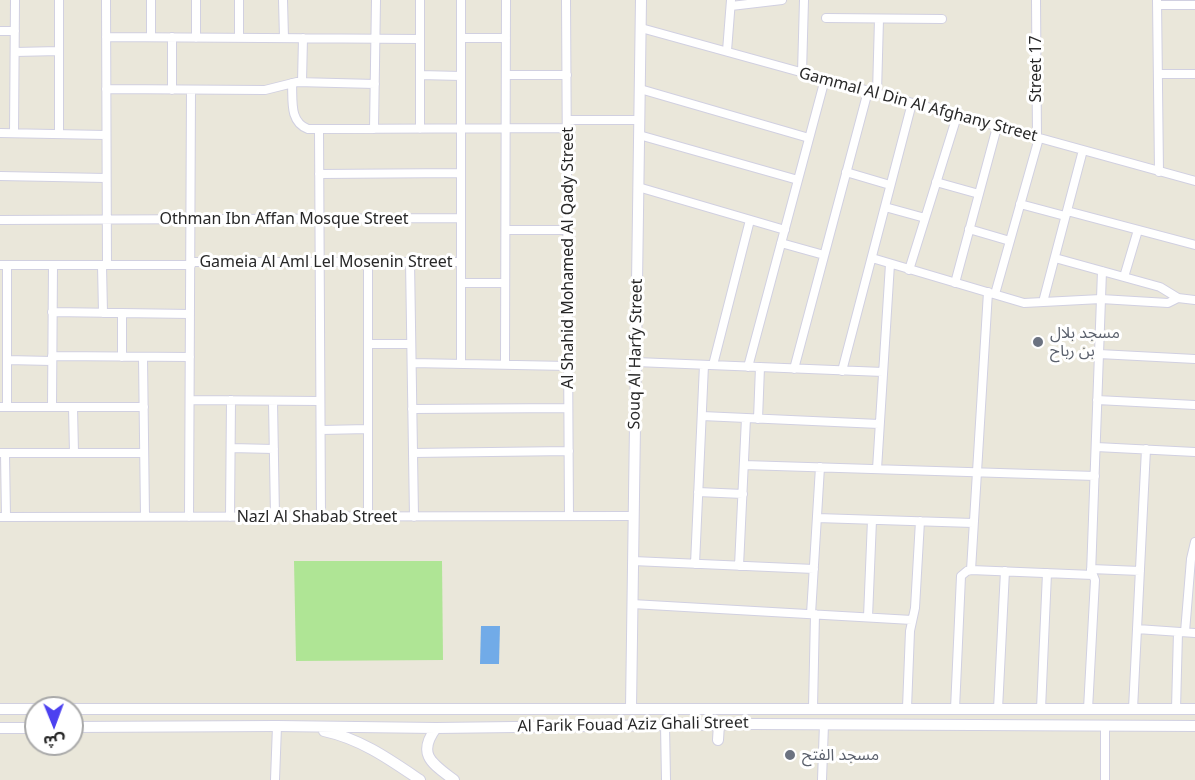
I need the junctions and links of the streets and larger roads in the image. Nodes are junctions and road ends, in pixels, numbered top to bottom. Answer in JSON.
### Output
{"nodes":[{"id":1,"x":15,"y":0,"type":"edge"},
{"id":2,"x":59,"y":0,"type":"edge"},
{"id":3,"x":106,"y":0,"type":"edge"},
{"id":4,"x":152,"y":0,"type":"edge"},
{"id":5,"x":196,"y":0,"type":"edge"},
{"id":6,"x":239,"y":0,"type":"edge"},
{"id":7,"x":284,"y":0,"type":"edge"},
{"id":8,"x":376,"y":0,"type":"edge"},
{"id":9,"x":420,"y":0,"type":"edge"},
{"id":10,"x":461,"y":0,"type":"edge"},
{"id":11,"x":506,"y":0,"type":"edge"},
{"id":12,"x":566,"y":0,"type":"edge"},
{"id":13,"x":641,"y":0,"type":"edge"},
{"id":14,"x":782,"y":0,"type":"edge"},
{"id":15,"x":804,"y":0,"type":"edge"},
{"id":16,"x":1036,"y":0,"type":"edge"},
{"id":17,"x":731,"y":3,"type":"edge"},
{"id":18,"x":1157,"y":3,"type":"edge"},
{"id":19,"x":1195,"y":4,"type":"edge"},
{"id":20,"x":826,"y":18,"type":"dead end"},
{"id":21,"x":879,"y":19,"type":"junction"},
{"id":22,"x":942,"y":19,"type":"dead end"},
{"id":23,"x":641,"y":28,"type":"junction"},
{"id":24,"x":0,"y":31,"type":"edge"},
{"id":25,"x":15,"y":31,"type":"junction"},
{"id":26,"x":106,"y":37,"type":"junction"},
{"id":27,"x":151,"y":37,"type":"junction"},
{"id":28,"x":172,"y":37,"type":"junction"},
{"id":29,"x":196,"y":38,"type":"junction"},
{"id":30,"x":239,"y":38,"type":"junction"},
{"id":31,"x":284,"y":38,"type":"junction"},
{"id":32,"x":303,"y":38,"type":"junction"},
{"id":33,"x":461,"y":38,"type":"junction"},
{"id":34,"x":506,"y":38,"type":"junction"},
{"id":35,"x":375,"y":39,"type":"junction"},
{"id":36,"x":420,"y":39,"type":"junction"},
{"id":37,"x":59,"y":51,"type":"junction"},
{"id":38,"x":727,"y":51,"type":"junction"},
{"id":39,"x":15,"y":52,"type":"junction"},
{"id":40,"x":802,"y":73,"type":"junction"},
{"id":41,"x":1158,"y":74,"type":"junction"},
{"id":42,"x":1195,"y":74,"type":"edge"},
{"id":43,"x":420,"y":75,"type":"junction"},
{"id":44,"x":506,"y":75,"type":"junction"},
{"id":45,"x":567,"y":75,"type":"junction"},
{"id":46,"x":461,"y":76,"type":"junction"},
{"id":47,"x":825,"y":79,"type":"junction"},
{"id":48,"x":302,"y":82,"type":"junction"},
{"id":49,"x":292,"y":83,"type":"junction"},
{"id":50,"x":375,"y":84,"type":"junction"},
{"id":51,"x":106,"y":89,"type":"junction"},
{"id":52,"x":172,"y":90,"type":"junction"},
{"id":53,"x":191,"y":90,"type":"junction"},
{"id":54,"x":640,"y":90,"type":"junction"},
{"id":55,"x":872,"y":92,"type":"junction"},
{"id":56,"x":912,"y":103,"type":"junction"},
{"id":57,"x":957,"y":116,"type":"junction"},
{"id":58,"x":640,"y":120,"type":"junction"},
{"id":59,"x":567,"y":124,"type":"junction"},
{"id":60,"x":997,"y":127,"type":"junction"},
{"id":61,"x":461,"y":128,"type":"junction"},
{"id":62,"x":506,"y":128,"type":"junction"},
{"id":63,"x":319,"y":129,"type":"junction"},
{"id":64,"x":374,"y":129,"type":"junction"},
{"id":65,"x":420,"y":129,"type":"junction"},
{"id":66,"x":0,"y":133,"type":"edge"},
{"id":67,"x":14,"y":133,"type":"junction"},
{"id":68,"x":59,"y":134,"type":"junction"},
{"id":69,"x":106,"y":135,"type":"junction"},
{"id":70,"x":639,"y":135,"type":"junction"},
{"id":71,"x":810,"y":138,"type":"junction"},
{"id":72,"x":1038,"y":138,"type":"junction"},
{"id":73,"x":1083,"y":150,"type":"junction"},
{"id":74,"x":1160,"y":171,"type":"junction"},
{"id":75,"x":846,"y":172,"type":"junction"},
{"id":76,"x":319,"y":174,"type":"junction"},
{"id":77,"x":461,"y":174,"type":"junction"},
{"id":78,"x":0,"y":176,"type":"edge"},
{"id":79,"x":106,"y":178,"type":"junction"},
{"id":80,"x":798,"y":180,"type":"junction"},
{"id":81,"x":1195,"y":181,"type":"edge"},
{"id":82,"x":936,"y":182,"type":"junction"},
{"id":83,"x":890,"y":185,"type":"junction"},
{"id":84,"x":639,"y":187,"type":"junction"},
{"id":85,"x":979,"y":194,"type":"junction"},
{"id":86,"x":1020,"y":204,"type":"junction"},
{"id":87,"x":885,"y":207,"type":"junction"},
{"id":88,"x":1066,"y":214,"type":"junction"},
{"id":89,"x":319,"y":218,"type":"junction"},
{"id":90,"x":461,"y":218,"type":"junction"},
{"id":91,"x":925,"y":218,"type":"junction"},
{"id":92,"x":191,"y":219,"type":"junction"},
{"id":93,"x":0,"y":220,"type":"edge"},
{"id":94,"x":106,"y":220,"type":"junction"},
{"id":95,"x":750,"y":220,"type":"junction"},
{"id":96,"x":969,"y":229,"type":"junction"},
{"id":97,"x":506,"y":230,"type":"junction"},
{"id":98,"x":568,"y":230,"type":"junction"},
{"id":99,"x":785,"y":230,"type":"junction"},
{"id":100,"x":1138,"y":230,"type":"junction"},
{"id":101,"x":1010,"y":242,"type":"junction"},
{"id":102,"x":781,"y":243,"type":"junction"},
{"id":103,"x":1195,"y":245,"type":"edge"},
{"id":104,"x":824,"y":255,"type":"junction"},
{"id":105,"x":872,"y":258,"type":"junction"},
{"id":106,"x":1054,"y":258,"type":"junction"},
{"id":107,"x":320,"y":261,"type":"junction"},
{"id":108,"x":368,"y":261,"type":"junction"},
{"id":109,"x":410,"y":261,"type":"junction"},
{"id":110,"x":461,"y":262,"type":"junction"},
{"id":111,"x":190,"y":264,"type":"junction"},
{"id":112,"x":890,"y":264,"type":"junction"},
{"id":113,"x":4,"y":265,"type":"edge"},
{"id":114,"x":53,"y":265,"type":"junction"},
{"id":115,"x":104,"y":265,"type":"junction"},
{"id":116,"x":909,"y":270,"type":"junction"},
{"id":117,"x":1102,"y":271,"type":"junction"},
{"id":118,"x":1124,"y":277,"type":"junction"},
{"id":119,"x":505,"y":283,"type":"junction"},
{"id":120,"x":955,"y":283,"type":"junction"},
{"id":121,"x":461,"y":284,"type":"junction"},
{"id":122,"x":992,"y":293,"type":"junction"},
{"id":123,"x":1178,"y":298,"type":"junction"},
{"id":124,"x":1101,"y":299,"type":"junction"},
{"id":125,"x":1195,"y":300,"type":"edge"},
{"id":126,"x":1043,"y":302,"type":"junction"},
{"id":127,"x":52,"y":312,"type":"junction"},
{"id":128,"x":103,"y":313,"type":"junction"},
{"id":129,"x":122,"y":313,"type":"junction"},
{"id":130,"x":190,"y":314,"type":"junction"},
{"id":131,"x":3,"y":320,"type":"edge"},
{"id":132,"x":368,"y":344,"type":"junction"},
{"id":133,"x":411,"y":344,"type":"junction"},
{"id":134,"x":1099,"y":354,"type":"junction"},
{"id":135,"x":122,"y":357,"type":"junction"},
{"id":136,"x":143,"y":357,"type":"junction"},
{"id":137,"x":190,"y":357,"type":"junction"},
{"id":138,"x":52,"y":358,"type":"junction"},
{"id":139,"x":1195,"y":359,"type":"edge"},
{"id":140,"x":7,"y":360,"type":"junction"},
{"id":141,"x":636,"y":362,"type":"junction"},
{"id":142,"x":412,"y":363,"type":"junction"},
{"id":143,"x":461,"y":364,"type":"junction"},
{"id":144,"x":505,"y":365,"type":"junction"},
{"id":145,"x":709,"y":365,"type":"junction"},
{"id":146,"x":568,"y":366,"type":"junction"},
{"id":147,"x":748,"y":367,"type":"junction"},
{"id":148,"x":760,"y":367,"type":"junction"},
{"id":149,"x":794,"y":369,"type":"junction"},
{"id":150,"x":842,"y":370,"type":"junction"},
{"id":151,"x":883,"y":372,"type":"junction"},
{"id":152,"x":190,"y":400,"type":"junction"},
{"id":153,"x":231,"y":400,"type":"junction"},
{"id":154,"x":1097,"y":400,"type":"junction"},
{"id":155,"x":273,"y":401,"type":"junction"},
{"id":156,"x":320,"y":401,"type":"junction"},
{"id":157,"x":1195,"y":405,"type":"edge"},
{"id":158,"x":3,"y":407,"type":"edge"},
{"id":159,"x":52,"y":407,"type":"junction"},
{"id":160,"x":73,"y":407,"type":"junction"},
{"id":161,"x":144,"y":407,"type":"junction"},
{"id":162,"x":568,"y":408,"type":"junction"},
{"id":163,"x":412,"y":409,"type":"junction"},
{"id":164,"x":702,"y":416,"type":"junction"},
{"id":165,"x":746,"y":418,"type":"junction"},
{"id":166,"x":758,"y":419,"type":"junction"},
{"id":167,"x":879,"y":424,"type":"junction"},
{"id":168,"x":368,"y":429,"type":"junction"},
{"id":169,"x":321,"y":430,"type":"junction"},
{"id":170,"x":1096,"y":447,"type":"junction"},
{"id":171,"x":231,"y":448,"type":"junction"},
{"id":172,"x":274,"y":449,"type":"junction"},
{"id":173,"x":1146,"y":449,"type":"junction"},
{"id":174,"x":569,"y":451,"type":"junction"},
{"id":175,"x":1195,"y":452,"type":"edge"},
{"id":176,"x":2,"y":453,"type":"edge"},
{"id":177,"x":74,"y":453,"type":"junction"},
{"id":178,"x":144,"y":453,"type":"junction"},
{"id":179,"x":413,"y":453,"type":"junction"},
{"id":180,"x":744,"y":465,"type":"junction"},
{"id":181,"x":820,"y":467,"type":"junction"},
{"id":182,"x":877,"y":469,"type":"junction"},
{"id":183,"x":976,"y":472,"type":"junction"},
{"id":184,"x":1095,"y":476,"type":"junction"},
{"id":185,"x":698,"y":492,"type":"junction"},
{"id":186,"x":743,"y":494,"type":"junction"},
{"id":187,"x":414,"y":516,"type":"junction"},
{"id":188,"x":569,"y":516,"type":"junction"},
{"id":189,"x":633,"y":516,"type":"junction"},
{"id":190,"x":3,"y":517,"type":"edge"},
{"id":191,"x":145,"y":517,"type":"junction"},
{"id":192,"x":189,"y":517,"type":"junction"},
{"id":193,"x":230,"y":517,"type":"junction"},
{"id":194,"x":275,"y":517,"type":"junction"},
{"id":195,"x":321,"y":517,"type":"junction"},
{"id":196,"x":368,"y":517,"type":"junction"},
{"id":197,"x":817,"y":518,"type":"junction"},
{"id":198,"x":872,"y":520,"type":"junction"},
{"id":199,"x":920,"y":521,"type":"junction"},
{"id":200,"x":973,"y":523,"type":"junction"},
{"id":201,"x":1195,"y":543,"type":"edge"},
{"id":202,"x":633,"y":561,"type":"junction"},
{"id":203,"x":695,"y":564,"type":"junction"},
{"id":204,"x":739,"y":566,"type":"junction"},
{"id":205,"x":814,"y":569,"type":"junction"},
{"id":206,"x":971,"y":570,"type":"junction"},
{"id":207,"x":1140,"y":571,"type":"junction"},
{"id":208,"x":1005,"y":572,"type":"junction"},
{"id":209,"x":1091,"y":572,"type":"junction"},
{"id":210,"x":1047,"y":573,"type":"junction"},
{"id":211,"x":1192,"y":590,"type":"edge"},
{"id":212,"x":632,"y":604,"type":"junction"},
{"id":213,"x":813,"y":614,"type":"junction"},
{"id":214,"x":868,"y":617,"type":"junction"},
{"id":215,"x":912,"y":620,"type":"junction"},
{"id":216,"x":1137,"y":629,"type":"junction"},
{"id":217,"x":1182,"y":632,"type":"junction"},
{"id":218,"x":1195,"y":633,"type":"edge"},
{"id":219,"x":631,"y":708,"type":"junction"},
{"id":220,"x":720,"y":708,"type":"junction"},
{"id":221,"x":753,"y":708,"type":"junction"},
{"id":222,"x":813,"y":708,"type":"junction"},
{"id":223,"x":907,"y":708,"type":"junction"},
{"id":224,"x":0,"y":709,"type":"edge"},
{"id":225,"x":24,"y":709,"type":"edge"},
{"id":226,"x":84,"y":709,"type":"edge"},
{"id":227,"x":507,"y":709,"type":"junction"},
{"id":228,"x":538,"y":709,"type":"junction"},
{"id":229,"x":955,"y":709,"type":"junction"},
{"id":230,"x":998,"y":709,"type":"junction"},
{"id":231,"x":1010,"y":709,"type":"junction"},
{"id":232,"x":1041,"y":709,"type":"junction"},
{"id":233,"x":1088,"y":709,"type":"junction"},
{"id":234,"x":1133,"y":709,"type":"junction"},
{"id":235,"x":1176,"y":709,"type":"junction"},
{"id":236,"x":1195,"y":709,"type":"edge"},
{"id":237,"x":665,"y":724,"type":"junction"},
{"id":238,"x":721,"y":724,"type":"junction"},
{"id":239,"x":753,"y":724,"type":"junction"},
{"id":240,"x":824,"y":724,"type":"junction"},
{"id":241,"x":1010,"y":725,"type":"junction"},
{"id":242,"x":277,"y":726,"type":"junction"},
{"id":243,"x":300,"y":726,"type":"junction"},
{"id":244,"x":538,"y":726,"type":"junction"},
{"id":245,"x":1105,"y":726,"type":"junction"},
{"id":246,"x":1195,"y":726,"type":"edge"},
{"id":247,"x":507,"y":727,"type":"junction"},
{"id":248,"x":0,"y":728,"type":"edge"},
{"id":249,"x":24,"y":728,"type":"edge"},
{"id":250,"x":84,"y":728,"type":"edge"},
{"id":251,"x":436,"y":728,"type":"junction"},
{"id":252,"x":718,"y":740,"type":"dead end"},
{"id":253,"x":275,"y":780,"type":"edge"},
{"id":254,"x":420,"y":780,"type":"edge"},
{"id":255,"x":454,"y":780,"type":"edge"},
{"id":256,"x":666,"y":780,"type":"edge"},
{"id":257,"x":822,"y":780,"type":"edge"},
{"id":258,"x":1105,"y":780,"type":"edge"}],
"edges":[{"from":1,"to":25,"type":"street"},
{"from":2,"to":37,"type":"street"},
{"from":3,"to":26,"type":"street"},
{"from":4,"to":27,"type":"street"},
{"from":5,"to":29,"type":"street"},
{"from":6,"to":30,"type":"street"},
{"from":7,"to":31,"type":"street"},
{"from":8,"to":35,"type":"street"},
{"from":9,"to":36,"type":"street"},
{"from":10,"to":33,"type":"street"},
{"from":11,"to":34,"type":"street"},
{"from":12,"to":45,"type":"street","name":"Al Shahid Mohamed Al Qady Street"},
{"from":13,"to":23,"type":"street","name":"Souq Al Harfy Street"},
{"from":14,"to":17,"type":"street"},
{"from":15,"to":40,"type":"street"},
{"from":16,"to":72,"type":"street","name":"Street 17"},
{"from":17,"to":38,"type":"street"},
{"from":18,"to":19,"type":"street"},
{"from":18,"to":41,"type":"street"},
{"from":20,"to":21,"type":"street"},
{"from":21,"to":22,"type":"street"},
{"from":21,"to":55,"type":"street"},
{"from":23,"to":38,"type":"street","name":"Gammal Al Din Al Afghany Street"},
{"from":23,"to":54,"type":"street","name":"Souq Al Harfy Street"},
{"from":24,"to":25,"type":"street"},
{"from":25,"to":39,"type":"street"},
{"from":26,"to":27,"type":"street"},
{"from":26,"to":51,"type":"street"},
{"from":27,"to":28,"type":"street"},
{"from":28,"to":29,"type":"street"},
{"from":28,"to":52,"type":"street"},
{"from":29,"to":30,"type":"street"},
{"from":30,"to":31,"type":"street"},
{"from":31,"to":32,"type":"street"},
{"from":32,"to":35,"type":"street"},
{"from":32,"to":48,"type":"street"},
{"from":33,"to":34,"type":"street"},
{"from":33,"to":46,"type":"street"},
{"from":34,"to":44,"type":"street"},
{"from":35,"to":36,"type":"street"},
{"from":35,"to":50,"type":"street"},
{"from":36,"to":43,"type":"street"},
{"from":37,"to":39,"type":"street"},
{"from":37,"to":68,"type":"street"},
{"from":38,"to":40,"type":"street","name":"Gammal Al Din Al Afghany Street"},
{"from":39,"to":67,"type":"street"},
{"from":40,"to":47,"type":"street","name":"Gammal Al Din Al Afghany Street"},
{"from":41,"to":42,"type":"street"},
{"from":41,"to":74,"type":"street"},
{"from":43,"to":46,"type":"street"},
{"from":43,"to":65,"type":"street"},
{"from":44,"to":45,"type":"street"},
{"from":44,"to":62,"type":"street"},
{"from":45,"to":59,"type":"street","name":"Al Shahid Mohamed Al Qady Street"},
{"from":46,"to":61,"type":"street"},
{"from":47,"to":55,"type":"street","name":"Gammal Al Din Al Afghany Street"},
{"from":47,"to":71,"type":"street"},
{"from":48,"to":49,"type":"street"},
{"from":48,"to":50,"type":"street"},
{"from":49,"to":53,"type":"street"},
{"from":49,"to":63,"type":"street"},
{"from":50,"to":64,"type":"street"},
{"from":51,"to":52,"type":"street"},
{"from":51,"to":69,"type":"street"},
{"from":52,"to":53,"type":"street"},
{"from":53,"to":92,"type":"street"},
{"from":54,"to":58,"type":"street","name":"Souq Al Harfy Street"},
{"from":54,"to":71,"type":"street"},
{"from":55,"to":56,"type":"street","name":"Gammal Al Din Al Afghany Street"},
{"from":55,"to":75,"type":"street"},
{"from":56,"to":57,"type":"street","name":"Gammal Al Din Al Afghany Street"},
{"from":56,"to":83,"type":"street"},
{"from":57,"to":60,"type":"street","name":"Gammal Al Din Al Afghany Street"},
{"from":57,"to":82,"type":"street"},
{"from":58,"to":59,"type":"street"},
{"from":58,"to":70,"type":"street","name":"Souq Al Harfy Street"},
{"from":59,"to":62,"type":"street"},
{"from":59,"to":98,"type":"street","name":"Al Shahid Mohamed Al Qady Street"},
{"from":60,"to":72,"type":"street","name":"Gammal Al Din Al Afghany Street"},
{"from":60,"to":85,"type":"street"},
{"from":61,"to":62,"type":"street"},
{"from":61,"to":65,"type":"street"},
{"from":61,"to":77,"type":"street"},
{"from":62,"to":97,"type":"street"},
{"from":63,"to":64,"type":"street"},
{"from":63,"to":76,"type":"street"},
{"from":64,"to":65,"type":"street"},
{"from":66,"to":67,"type":"street"},
{"from":67,"to":68,"type":"street"},
{"from":68,"to":69,"type":"street"},
{"from":69,"to":79,"type":"street"},
{"from":70,"to":80,"type":"street"},
{"from":70,"to":84,"type":"street","name":"Souq Al Harfy Street"},
{"from":71,"to":80,"type":"street"},
{"from":72,"to":73,"type":"street","name":"Gammal Al Din Al Afghany Street"},
{"from":72,"to":86,"type":"street","name":"Street 17"},
{"from":73,"to":74,"type":"street","name":"Gammal Al Din Al Afghany Street"},
{"from":73,"to":88,"type":"street"},
{"from":74,"to":81,"type":"street","name":"Gammal Al Din Al Afghany Street"},
{"from":75,"to":83,"type":"street"},
{"from":75,"to":104,"type":"street"},
{"from":76,"to":77,"type":"street"},
{"from":76,"to":89,"type":"street"},
{"from":77,"to":90,"type":"street"},
{"from":78,"to":79,"type":"street"},
{"from":79,"to":94,"type":"street"},
{"from":80,"to":99,"type":"street"},
{"from":82,"to":85,"type":"street"},
{"from":82,"to":91,"type":"street"},
{"from":83,"to":87,"type":"street"},
{"from":84,"to":95,"type":"street"},
{"from":84,"to":141,"type":"street","name":"Souq Al Harfy Street"},
{"from":85,"to":96,"type":"street"},
{"from":86,"to":88,"type":"street"},
{"from":86,"to":101,"type":"street","name":"Street 17"},
{"from":87,"to":91,"type":"street"},
{"from":87,"to":105,"type":"street"},
{"from":88,"to":100,"type":"street"},
{"from":88,"to":106,"type":"street"},
{"from":89,"to":90,"type":"street","name":"Othman Ibn Affan Mosque Street"},
{"from":89,"to":92,"type":"street","name":"Othman Ibn Affan Mosque Street"},
{"from":89,"to":107,"type":"street"},
{"from":90,"to":110,"type":"street"},
{"from":91,"to":116,"type":"street"},
{"from":92,"to":94,"type":"street","name":"Othman Ibn Affan Mosque Street"},
{"from":92,"to":111,"type":"street"},
{"from":93,"to":94,"type":"street","name":"Othman Ibn Affan Mosque Street"},
{"from":94,"to":115,"type":"street"},
{"from":95,"to":99,"type":"street"},
{"from":95,"to":145,"type":"street"},
{"from":96,"to":101,"type":"street"},
{"from":96,"to":120,"type":"street"},
{"from":97,"to":98,"type":"street"},
{"from":97,"to":119,"type":"street"},
{"from":98,"to":146,"type":"street","name":"Al Shahid Mohamed Al Qady Street"},
{"from":99,"to":102,"type":"street"},
{"from":100,"to":103,"type":"street"},
{"from":100,"to":118,"type":"street"},
{"from":101,"to":122,"type":"street","name":"Street 17"},
{"from":102,"to":104,"type":"street"},
{"from":102,"to":147,"type":"street"},
{"from":104,"to":149,"type":"street"},
{"from":105,"to":112,"type":"street"},
{"from":105,"to":150,"type":"street"},
{"from":106,"to":117,"type":"street"},
{"from":106,"to":126,"type":"street"},
{"from":107,"to":108,"type":"street","name":"Gameia Al Aml Lel Mosenin Street"},
{"from":107,"to":111,"type":"street","name":"Gameia Al Aml Lel Mosenin Street"},
{"from":107,"to":156,"type":"street"},
{"from":108,"to":109,"type":"street","name":"Gameia Al Aml Lel Mosenin Street"},
{"from":108,"to":132,"type":"street"},
{"from":109,"to":110,"type":"street","name":"Gameia Al Aml Lel Mosenin Street"},
{"from":109,"to":133,"type":"street"},
{"from":110,"to":121,"type":"street"},
{"from":111,"to":115,"type":"street","name":"Gameia Al Aml Lel Mosenin Street"},
{"from":111,"to":130,"type":"street"},
{"from":112,"to":116,"type":"street"},
{"from":112,"to":151,"type":"street"},
{"from":113,"to":114,"type":"street","name":"Gameia Al Aml Lel Mosenin Street"},
{"from":113,"to":131,"type":"street"},
{"from":114,"to":115,"type":"street","name":"Gameia Al Aml Lel Mosenin Street"},
{"from":114,"to":127,"type":"street"},
{"from":115,"to":128,"type":"street"},
{"from":116,"to":120,"type":"street"},
{"from":117,"to":118,"type":"street"},
{"from":117,"to":124,"type":"street"},
{"from":118,"to":123,"type":"street"},
{"from":119,"to":121,"type":"street"},
{"from":119,"to":144,"type":"street"},
{"from":120,"to":122,"type":"street"},
{"from":121,"to":143,"type":"street"},
{"from":122,"to":126,"type":"street"},
{"from":122,"to":183,"type":"street","name":"Street 17"},
{"from":123,"to":124,"type":"street"},
{"from":123,"to":125,"type":"street"},
{"from":124,"to":126,"type":"street"},
{"from":124,"to":134,"type":"street"},
{"from":127,"to":128,"type":"street"},
{"from":127,"to":138,"type":"street"},
{"from":128,"to":129,"type":"street"},
{"from":129,"to":130,"type":"street"},
{"from":129,"to":135,"type":"street"},
{"from":130,"to":137,"type":"street"},
{"from":131,"to":140,"type":"street"},
{"from":132,"to":133,"type":"street"},
{"from":132,"to":168,"type":"street"},
{"from":133,"to":142,"type":"street"},
{"from":134,"to":139,"type":"street"},
{"from":134,"to":154,"type":"street"},
{"from":135,"to":136,"type":"street"},
{"from":135,"to":138,"type":"street"},
{"from":136,"to":137,"type":"street"},
{"from":136,"to":161,"type":"street"},
{"from":137,"to":152,"type":"street"},
{"from":138,"to":140,"type":"street"},
{"from":138,"to":159,"type":"street"},
{"from":140,"to":158,"type":"street"},
{"from":141,"to":145,"type":"street"},
{"from":141,"to":189,"type":"street","name":"Souq Al Harfy Street"},
{"from":142,"to":143,"type":"street"},
{"from":142,"to":163,"type":"street"},
{"from":143,"to":144,"type":"street"},
{"from":144,"to":146,"type":"street"},
{"from":145,"to":147,"type":"street"},
{"from":145,"to":164,"type":"street"},
{"from":146,"to":162,"type":"street","name":"Al Shahid Mohamed Al Qady Street"},
{"from":147,"to":148,"type":"street"},
{"from":148,"to":149,"type":"street"},
{"from":148,"to":166,"type":"street"},
{"from":149,"to":150,"type":"street"},
{"from":150,"to":151,"type":"street"},
{"from":151,"to":167,"type":"street"},
{"from":152,"to":153,"type":"street"},
{"from":152,"to":192,"type":"street"},
{"from":153,"to":155,"type":"street"},
{"from":153,"to":171,"type":"street"},
{"from":154,"to":157,"type":"street"},
{"from":154,"to":170,"type":"street"},
{"from":155,"to":156,"type":"street"},
{"from":155,"to":172,"type":"street"},
{"from":156,"to":169,"type":"street"},
{"from":158,"to":159,"type":"street"},
{"from":159,"to":160,"type":"street"},
{"from":160,"to":161,"type":"street"},
{"from":160,"to":177,"type":"street"},
{"from":161,"to":178,"type":"street"},
{"from":162,"to":163,"type":"street"},
{"from":162,"to":174,"type":"street","name":"Al Shahid Mohamed Al Qady Street"},
{"from":163,"to":179,"type":"street"},
{"from":164,"to":165,"type":"street"},
{"from":164,"to":185,"type":"street"},
{"from":165,"to":166,"type":"street"},
{"from":165,"to":180,"type":"street"},
{"from":166,"to":167,"type":"street"},
{"from":167,"to":182,"type":"street"},
{"from":168,"to":169,"type":"street"},
{"from":168,"to":196,"type":"street"},
{"from":169,"to":195,"type":"street"},
{"from":170,"to":173,"type":"street"},
{"from":170,"to":184,"type":"street"},
{"from":171,"to":172,"type":"street"},
{"from":171,"to":193,"type":"street"},
{"from":172,"to":194,"type":"street"},
{"from":173,"to":175,"type":"street"},
{"from":173,"to":207,"type":"street"},
{"from":174,"to":179,"type":"street"},
{"from":174,"to":188,"type":"street","name":"Al Shahid Mohamed Al Qady Street"},
{"from":176,"to":177,"type":"street"},
{"from":176,"to":190,"type":"street"},
{"from":177,"to":178,"type":"street"},
{"from":178,"to":191,"type":"street"},
{"from":179,"to":187,"type":"street"},
{"from":180,"to":181,"type":"street"},
{"from":180,"to":186,"type":"street"},
{"from":181,"to":182,"type":"street"},
{"from":181,"to":197,"type":"street"},
{"from":182,"to":183,"type":"street"},
{"from":183,"to":184,"type":"street"},
{"from":183,"to":200,"type":"street","name":"Street 17"},
{"from":184,"to":209,"type":"street"},
{"from":185,"to":186,"type":"street"},
{"from":185,"to":203,"type":"street"},
{"from":186,"to":204,"type":"street"},
{"from":187,"to":188,"type":"street","name":"Nazl Al Shabab Street"},
{"from":187,"to":196,"type":"street","name":"Nazl Al Shabab Street"},
{"from":188,"to":189,"type":"street","name":"Nazl Al Shabab Street"},
{"from":189,"to":202,"type":"street","name":"Souq Al Harfy Street"},
{"from":190,"to":191,"type":"street","name":"Nazl Al Shabab Street"},
{"from":191,"to":192,"type":"street","name":"Nazl Al Shabab Street"},
{"from":192,"to":193,"type":"street","name":"Nazl Al Shabab Street"},
{"from":193,"to":194,"type":"street","name":"Nazl Al Shabab Street"},
{"from":194,"to":195,"type":"street","name":"Nazl Al Shabab Street"},
{"from":195,"to":196,"type":"street","name":"Nazl Al Shabab Street"},
{"from":197,"to":198,"type":"street"},
{"from":197,"to":205,"type":"street"},
{"from":198,"to":199,"type":"street"},
{"from":198,"to":214,"type":"street"},
{"from":199,"to":200,"type":"street"},
{"from":199,"to":215,"type":"street"},
{"from":200,"to":206,"type":"street","name":"Street 17"},
{"from":201,"to":211,"type":"street"},
{"from":202,"to":203,"type":"street"},
{"from":202,"to":212,"type":"street","name":"Souq Al Harfy Street"},
{"from":203,"to":204,"type":"street"},
{"from":204,"to":205,"type":"street"},
{"from":205,"to":213,"type":"street"},
{"from":206,"to":208,"type":"street"},
{"from":206,"to":229,"type":"street"},
{"from":207,"to":209,"type":"street"},
{"from":207,"to":216,"type":"street"},
{"from":208,"to":210,"type":"street"},
{"from":208,"to":230,"type":"street"},
{"from":209,"to":210,"type":"street"},
{"from":209,"to":233,"type":"street"},
{"from":210,"to":232,"type":"street"},
{"from":211,"to":217,"type":"street"},
{"from":212,"to":213,"type":"street"},
{"from":212,"to":219,"type":"street","name":"Souq Al Harfy Street"},
{"from":213,"to":214,"type":"street"},
{"from":213,"to":222,"type":"street"},
{"from":214,"to":215,"type":"street"},
{"from":215,"to":223,"type":"street"},
{"from":216,"to":217,"type":"street"},
{"from":216,"to":234,"type":"street"},
{"from":217,"to":218,"type":"street"},
{"from":217,"to":235,"type":"street"},
{"from":219,"to":220,"type":"street","name":"Al Farik Fouad Aziz Ghali Street"},
{"from":219,"to":228,"type":"street","name":"Al Farik Fouad Aziz Ghali Street"},
{"from":220,"to":221,"type":"street","name":"Al Farik Fouad Aziz Ghali Street"},
{"from":220,"to":238,"type":"street"},
{"from":221,"to":222,"type":"street","name":"Al Farik Fouad Aziz Ghali Street"},
{"from":221,"to":239,"type":"street"},
{"from":222,"to":223,"type":"street","name":"Al Farik Fouad Aziz Ghali Street"},
{"from":223,"to":229,"type":"street","name":"Al Farik Fouad Aziz Ghali Street"},
{"from":224,"to":225,"type":"street"},
{"from":226,"to":227,"type":"street","name":"Al Farik Fouad Aziz Ghali Street"},
{"from":227,"to":228,"type":"street","name":"Al Farik Fouad Aziz Ghali Street"},
{"from":227,"to":247,"type":"street"},
{"from":228,"to":244,"type":"street"},
{"from":229,"to":230,"type":"street","name":"Al Farik Fouad Aziz Ghali Street"},
{"from":230,"to":231,"type":"street","name":"Al Farik Fouad Aziz Ghali Street"},
{"from":231,"to":232,"type":"street","name":"Al Farik Fouad Aziz Ghali Street"},
{"from":231,"to":241,"type":"street"},
{"from":232,"to":233,"type":"street","name":"Al Farik Fouad Aziz Ghali Street"},
{"from":233,"to":234,"type":"street","name":"Al Farik Fouad Aziz Ghali Street"},
{"from":234,"to":235,"type":"street","name":"Al Farik Fouad Aziz Ghali Street"},
{"from":235,"to":236,"type":"street","name":"Al Farik Fouad Aziz Ghali Street"},
{"from":237,"to":238,"type":"street","name":"Al Farik Fouad Aziz Ghali Street"},
{"from":237,"to":244,"type":"street","name":"Al Farik Fouad Aziz Ghali Street"},
{"from":237,"to":256,"type":"street"},
{"from":238,"to":239,"type":"street","name":"Al Farik Fouad Aziz Ghali Street"},
{"from":238,"to":252,"type":"street"},
{"from":239,"to":240,"type":"street","name":"Al Farik Fouad Aziz Ghali Street"},
{"from":240,"to":241,"type":"street","name":"Al Farik Fouad Aziz Ghali Street"},
{"from":240,"to":257,"type":"street"},
{"from":241,"to":245,"type":"street","name":"Al Farik Fouad Aziz Ghali Street"},
{"from":242,"to":243,"type":"street","name":"Al Farik Fouad Aziz Ghali Street"},
{"from":242,"to":250,"type":"street","name":"Al Farik Fouad Aziz Ghali Street"},
{"from":242,"to":253,"type":"street"},
{"from":243,"to":251,"type":"street","name":"Al Farik Fouad Aziz Ghali Street"},
{"from":243,"to":254,"type":"street"},
{"from":244,"to":247,"type":"street","name":"Al Farik Fouad Aziz Ghali Street"},
{"from":245,"to":246,"type":"street","name":"Al Farik Fouad Aziz Ghali Street"},
{"from":245,"to":258,"type":"street"},
{"from":247,"to":251,"type":"street","name":"Al Farik Fouad Aziz Ghali Street"},
{"from":248,"to":249,"type":"street"},
{"from":251,"to":255,"type":"street"}]}
